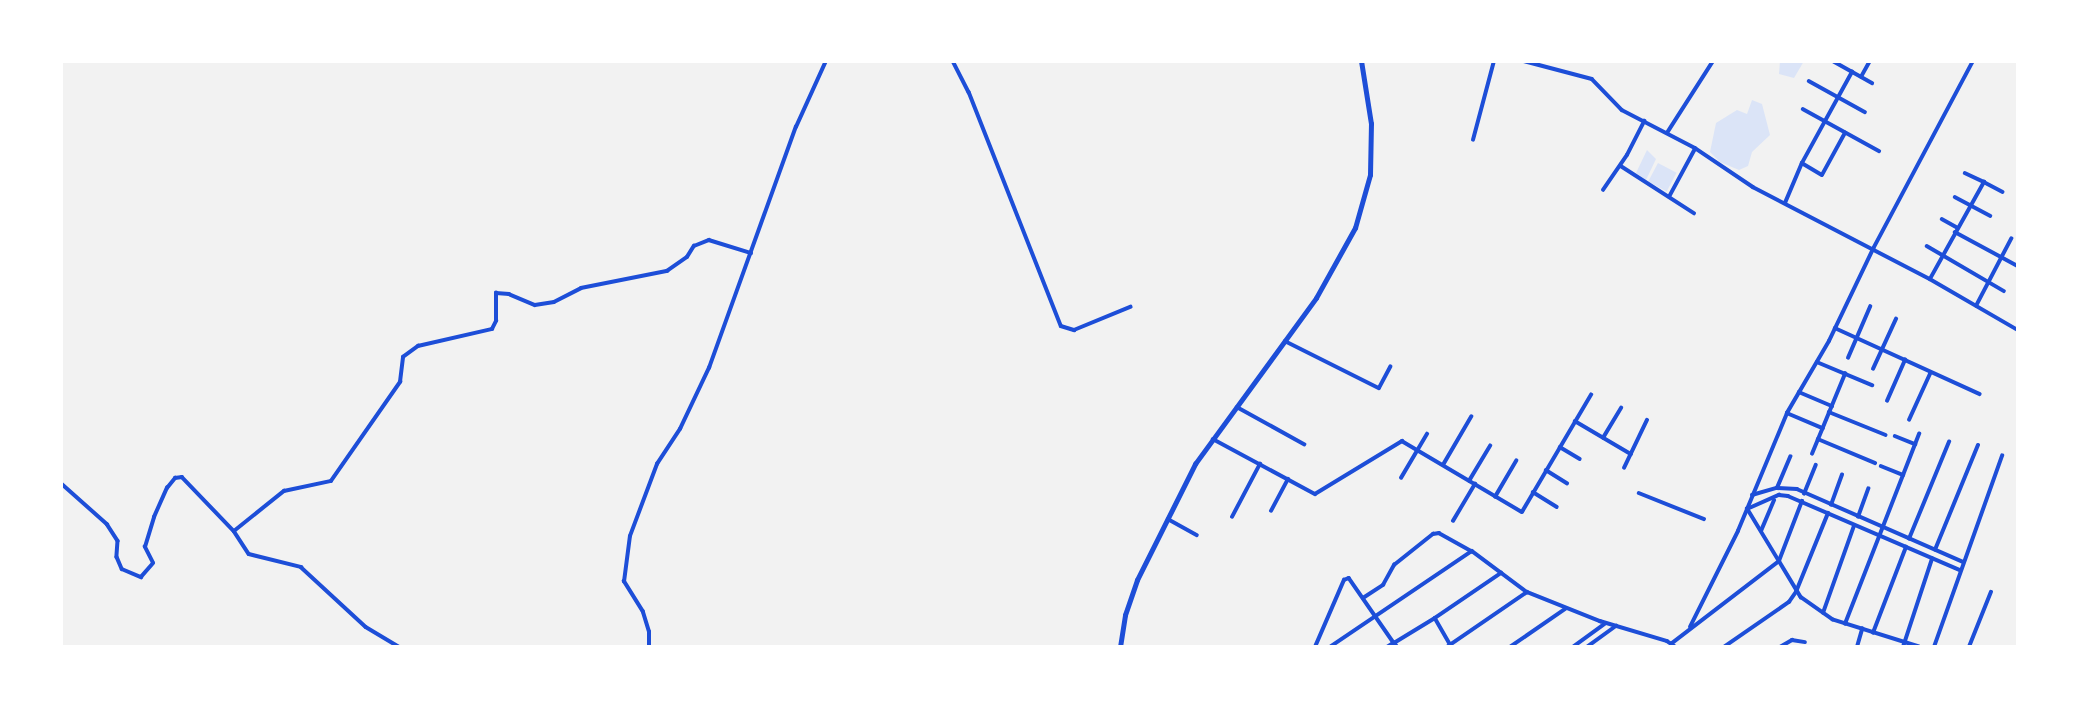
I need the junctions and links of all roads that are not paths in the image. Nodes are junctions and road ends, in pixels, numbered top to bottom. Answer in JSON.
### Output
{"nodes":[{"id":1,"x":826,"y":61,"type":"edge"},
{"id":2,"x":953,"y":61,"type":"edge"},
{"id":3,"x":1361,"y":61,"type":"edge"},
{"id":4,"x":1494,"y":61,"type":"edge"},
{"id":5,"x":1524,"y":61,"type":"edge"},
{"id":6,"x":1713,"y":61,"type":"edge"},
{"id":7,"x":1870,"y":61,"type":"edge"},
{"id":8,"x":1973,"y":61,"type":"edge"},
{"id":9,"x":1834,"y":62,"type":"edge"},
{"id":10,"x":1852,"y":72,"type":"junction"},
{"id":11,"x":1861,"y":77,"type":"junction"},
{"id":12,"x":1809,"y":81,"type":"dead end"},
{"id":13,"x":1872,"y":83,"type":"dead end"},
{"id":14,"x":1838,"y":97,"type":"junction"},
{"id":15,"x":1803,"y":109,"type":"dead end"},
{"id":16,"x":1865,"y":112,"type":"dead end"},
{"id":17,"x":1644,"y":121,"type":"junction"},
{"id":18,"x":1825,"y":121,"type":"junction"},
{"id":19,"x":1667,"y":133,"type":"junction"},
{"id":20,"x":1845,"y":133,"type":"junction"},
{"id":21,"x":1473,"y":140,"type":"dead end"},
{"id":22,"x":1695,"y":148,"type":"junction"},
{"id":23,"x":1879,"y":151,"type":"dead end"},
{"id":24,"x":1802,"y":163,"type":"junction"},
{"id":25,"x":1620,"y":166,"type":"junction"},
{"id":26,"x":1965,"y":173,"type":"dead end"},
{"id":27,"x":1983,"y":182,"type":"junction"},
{"id":28,"x":1603,"y":190,"type":"dead end"},
{"id":29,"x":2003,"y":191,"type":"dead end"},
{"id":30,"x":1669,"y":197,"type":"junction"},
{"id":31,"x":1955,"y":197,"type":"dead end"},
{"id":32,"x":1785,"y":203,"type":"junction"},
{"id":33,"x":1971,"y":206,"type":"junction"},
{"id":34,"x":1694,"y":213,"type":"dead end"},
{"id":35,"x":1990,"y":216,"type":"dead end"},
{"id":36,"x":1942,"y":219,"type":"dead end"},
{"id":37,"x":1957,"y":230,"type":"junction"},
{"id":38,"x":2011,"y":239,"type":"dead end"},
{"id":39,"x":1927,"y":246,"type":"dead end"},
{"id":40,"x":1873,"y":249,"type":"junction"},
{"id":41,"x":751,"y":253,"type":"junction"},
{"id":42,"x":1943,"y":255,"type":"junction"},
{"id":43,"x":2003,"y":258,"type":"junction"},
{"id":44,"x":2018,"y":266,"type":"edge"},
{"id":45,"x":1930,"y":279,"type":"junction"},
{"id":46,"x":1989,"y":283,"type":"junction"},
{"id":47,"x":2004,"y":291,"type":"dead end"},
{"id":48,"x":1976,"y":306,"type":"junction"},
{"id":49,"x":1130,"y":307,"type":"dead end"},
{"id":50,"x":1870,"y":307,"type":"dead end"},
{"id":51,"x":1896,"y":319,"type":"dead end"},
{"id":52,"x":1835,"y":328,"type":"junction"},
{"id":53,"x":2018,"y":330,"type":"edge"},
{"id":54,"x":1857,"y":338,"type":"junction"},
{"id":55,"x":1285,"y":341,"type":"junction"},
{"id":56,"x":1882,"y":350,"type":"junction"},
{"id":57,"x":1847,"y":358,"type":"dead end"},
{"id":58,"x":1905,"y":360,"type":"junction"},
{"id":59,"x":1817,"y":362,"type":"junction"},
{"id":60,"x":1390,"y":367,"type":"dead end"},
{"id":61,"x":1873,"y":369,"type":"dead end"},
{"id":62,"x":1845,"y":374,"type":"junction"},
{"id":63,"x":1930,"y":374,"type":"junction"},
{"id":64,"x":1872,"y":385,"type":"dead end"},
{"id":65,"x":1799,"y":392,"type":"junction"},
{"id":66,"x":1980,"y":394,"type":"dead end"},
{"id":67,"x":1591,"y":395,"type":"dead end"},
{"id":68,"x":1887,"y":401,"type":"dead end"},
{"id":69,"x":1832,"y":405,"type":"junction"},
{"id":70,"x":1237,"y":407,"type":"junction"},
{"id":71,"x":1621,"y":408,"type":"dead end"},
{"id":72,"x":1829,"y":412,"type":"junction"},
{"id":73,"x":1787,"y":413,"type":"junction"},
{"id":74,"x":1471,"y":417,"type":"dead end"},
{"id":75,"x":1647,"y":420,"type":"dead end"},
{"id":76,"x":1909,"y":420,"type":"dead end"},
{"id":77,"x":1575,"y":421,"type":"junction"},
{"id":78,"x":1823,"y":428,"type":"junction"},
{"id":79,"x":1427,"y":434,"type":"dead end"},
{"id":80,"x":1919,"y":434,"type":"dead end"},
{"id":81,"x":1886,"y":435,"type":"dead end"},
{"id":82,"x":1895,"y":436,"type":"dead end"},
{"id":83,"x":1603,"y":438,"type":"junction"},
{"id":84,"x":1213,"y":439,"type":"junction"},
{"id":85,"x":1818,"y":439,"type":"junction"},
{"id":86,"x":1949,"y":442,"type":"dead end"},
{"id":87,"x":1304,"y":443,"type":"dead end"},
{"id":88,"x":1916,"y":444,"type":"junction"},
{"id":89,"x":1978,"y":445,"type":"dead end"},
{"id":90,"x":1490,"y":446,"type":"dead end"},
{"id":91,"x":1560,"y":447,"type":"junction"},
{"id":92,"x":1418,"y":450,"type":"junction"},
{"id":93,"x":1631,"y":454,"type":"junction"},
{"id":94,"x":1812,"y":454,"type":"dead end"},
{"id":95,"x":2002,"y":456,"type":"dead end"},
{"id":96,"x":1790,"y":457,"type":"dead end"},
{"id":97,"x":1580,"y":459,"type":"dead end"},
{"id":98,"x":1516,"y":461,"type":"dead end"},
{"id":99,"x":1875,"y":463,"type":"dead end"},
{"id":100,"x":1260,"y":464,"type":"junction"},
{"id":101,"x":1443,"y":465,"type":"junction"},
{"id":102,"x":1816,"y":465,"type":"dead end"},
{"id":103,"x":1881,"y":466,"type":"dead end"},
{"id":104,"x":1624,"y":468,"type":"dead end"},
{"id":105,"x":1546,"y":470,"type":"junction"},
{"id":106,"x":1842,"y":475,"type":"dead end"},
{"id":107,"x":1903,"y":475,"type":"junction"},
{"id":108,"x":1401,"y":478,"type":"dead end"},
{"id":109,"x":1288,"y":480,"type":"junction"},
{"id":110,"x":1469,"y":481,"type":"junction"},
{"id":111,"x":1567,"y":483,"type":"dead end"},
{"id":112,"x":61,"y":484,"type":"edge"},
{"id":113,"x":1475,"y":484,"type":"junction"},
{"id":114,"x":1777,"y":488,"type":"junction"},
{"id":115,"x":1868,"y":489,"type":"dead end"},
{"id":116,"x":1533,"y":492,"type":"junction"},
{"id":117,"x":1639,"y":493,"type":"dead end"},
{"id":118,"x":1804,"y":494,"type":"junction"},
{"id":119,"x":1752,"y":495,"type":"junction"},
{"id":120,"x":1495,"y":497,"type":"junction"},
{"id":121,"x":1774,"y":500,"type":"dead end"},
{"id":122,"x":1802,"y":501,"type":"junction"},
{"id":123,"x":1831,"y":505,"type":"junction"},
{"id":124,"x":1557,"y":507,"type":"dead end"},
{"id":125,"x":1747,"y":509,"type":"junction"},
{"id":126,"x":1271,"y":511,"type":"dead end"},
{"id":127,"x":1828,"y":513,"type":"junction"},
{"id":128,"x":1232,"y":517,"type":"dead end"},
{"id":129,"x":1858,"y":517,"type":"junction"},
{"id":130,"x":1166,"y":518,"type":"junction"},
{"id":131,"x":1704,"y":519,"type":"dead end"},
{"id":132,"x":1453,"y":520,"type":"dead end"},
{"id":133,"x":1855,"y":526,"type":"junction"},
{"id":134,"x":1883,"y":528,"type":"junction"},
{"id":135,"x":234,"y":531,"type":"junction"},
{"id":136,"x":1761,"y":531,"type":"junction"},
{"id":137,"x":1197,"y":535,"type":"dead end"},
{"id":138,"x":1880,"y":536,"type":"junction"},
{"id":139,"x":1909,"y":539,"type":"junction"},
{"id":140,"x":1906,"y":547,"type":"junction"},
{"id":141,"x":1936,"y":550,"type":"junction"},
{"id":142,"x":1472,"y":551,"type":"junction"},
{"id":143,"x":1932,"y":559,"type":"junction"},
{"id":144,"x":1779,"y":561,"type":"junction"},
{"id":145,"x":1963,"y":562,"type":"junction"},
{"id":146,"x":1960,"y":570,"type":"junction"},
{"id":147,"x":1501,"y":573,"type":"junction"},
{"id":148,"x":1527,"y":592,"type":"junction"},
{"id":149,"x":1796,"y":592,"type":"junction"},
{"id":150,"x":1991,"y":592,"type":"dead end"},
{"id":151,"x":1363,"y":598,"type":"junction"},
{"id":152,"x":1564,"y":608,"type":"junction"},
{"id":153,"x":1823,"y":613,"type":"junction"},
{"id":154,"x":1375,"y":615,"type":"junction"},
{"id":155,"x":1435,"y":618,"type":"junction"},
{"id":156,"x":1606,"y":623,"type":"junction"},
{"id":157,"x":1844,"y":624,"type":"junction"},
{"id":158,"x":1616,"y":626,"type":"junction"},
{"id":159,"x":1690,"y":626,"type":"junction"},
{"id":160,"x":1862,"y":629,"type":"junction"},
{"id":161,"x":1873,"y":633,"type":"junction"},
{"id":162,"x":1805,"y":642,"type":"dead end"},
{"id":163,"x":1672,"y":644,"type":"edge"},
{"id":164,"x":1395,"y":645,"type":"edge"},
{"id":165,"x":1903,"y":645,"type":"edge"},
{"id":166,"x":1450,"y":646,"type":"edge"},
{"id":167,"x":399,"y":647,"type":"edge"},
{"id":168,"x":649,"y":647,"type":"edge"},
{"id":169,"x":1120,"y":647,"type":"edge"},
{"id":170,"x":1315,"y":647,"type":"edge"},
{"id":171,"x":1330,"y":647,"type":"edge"},
{"id":172,"x":1388,"y":647,"type":"edge"},
{"id":173,"x":1510,"y":647,"type":"edge"},
{"id":174,"x":1573,"y":647,"type":"edge"},
{"id":175,"x":1587,"y":647,"type":"edge"},
{"id":176,"x":1662,"y":647,"type":"edge"},
{"id":177,"x":1724,"y":647,"type":"edge"},
{"id":178,"x":1780,"y":647,"type":"edge"},
{"id":179,"x":1857,"y":647,"type":"edge"},
{"id":180,"x":1919,"y":647,"type":"edge"},
{"id":181,"x":1934,"y":647,"type":"edge"},
{"id":182,"x":1969,"y":647,"type":"edge"}],
"edges":[{"from":1,"to":41,"type":"street"},
{"from":2,"to":49,"type":"street"},
{"from":3,"to":55,"type":"main road"},
{"from":4,"to":21,"type":"street"},
{"from":5,"to":17,"type":"street"},
{"from":6,"to":19,"type":"street"},
{"from":7,"to":11,"type":"street"},
{"from":8,"to":40,"type":"street"},
{"from":9,"to":10,"type":"street"},
{"from":10,"to":11,"type":"street"},
{"from":10,"to":14,"type":"street"},
{"from":11,"to":13,"type":"street"},
{"from":12,"to":14,"type":"street"},
{"from":14,"to":16,"type":"street"},
{"from":14,"to":18,"type":"street"},
{"from":15,"to":18,"type":"street"},
{"from":17,"to":19,"type":"street"},
{"from":17,"to":25,"type":"street"},
{"from":18,"to":20,"type":"street"},
{"from":18,"to":24,"type":"street"},
{"from":19,"to":22,"type":"street"},
{"from":20,"to":23,"type":"street"},
{"from":20,"to":24,"type":"street"},
{"from":22,"to":30,"type":"street"},
{"from":22,"to":32,"type":"street"},
{"from":24,"to":32,"type":"street"},
{"from":25,"to":28,"type":"street"},
{"from":25,"to":30,"type":"street"},
{"from":26,"to":27,"type":"street"},
{"from":27,"to":29,"type":"street"},
{"from":27,"to":33,"type":"street"},
{"from":30,"to":34,"type":"street"},
{"from":31,"to":33,"type":"street"},
{"from":32,"to":40,"type":"street"},
{"from":33,"to":35,"type":"street"},
{"from":33,"to":37,"type":"street"},
{"from":36,"to":37,"type":"street"},
{"from":37,"to":42,"type":"street"},
{"from":37,"to":43,"type":"street"},
{"from":38,"to":43,"type":"street"},
{"from":39,"to":42,"type":"street"},
{"from":40,"to":45,"type":"street"},
{"from":40,"to":52,"type":"street"},
{"from":41,"to":135,"type":"street"},
{"from":41,"to":168,"type":"street"},
{"from":42,"to":45,"type":"street"},
{"from":42,"to":46,"type":"street"},
{"from":43,"to":44,"type":"street"},
{"from":43,"to":46,"type":"street"},
{"from":45,"to":48,"type":"street"},
{"from":46,"to":47,"type":"street"},
{"from":46,"to":48,"type":"street"},
{"from":48,"to":53,"type":"street"},
{"from":50,"to":54,"type":"street"},
{"from":51,"to":56,"type":"street"},
{"from":52,"to":54,"type":"street"},
{"from":52,"to":59,"type":"street"},
{"from":54,"to":56,"type":"street"},
{"from":54,"to":57,"type":"street"},
{"from":55,"to":60,"type":"street"},
{"from":55,"to":70,"type":"main road"},
{"from":56,"to":58,"type":"street"},
{"from":56,"to":61,"type":"street"},
{"from":58,"to":63,"type":"street"},
{"from":58,"to":68,"type":"street"},
{"from":59,"to":62,"type":"street"},
{"from":59,"to":65,"type":"street"},
{"from":62,"to":64,"type":"street"},
{"from":62,"to":69,"type":"street"},
{"from":63,"to":66,"type":"street"},
{"from":63,"to":76,"type":"street"},
{"from":65,"to":69,"type":"street"},
{"from":65,"to":73,"type":"street"},
{"from":67,"to":77,"type":"street"},
{"from":69,"to":72,"type":"street"},
{"from":70,"to":84,"type":"main road"},
{"from":70,"to":87,"type":"street"},
{"from":71,"to":83,"type":"street"},
{"from":72,"to":78,"type":"street"},
{"from":72,"to":81,"type":"street"},
{"from":73,"to":78,"type":"street"},
{"from":73,"to":119,"type":"street"},
{"from":74,"to":101,"type":"street"},
{"from":75,"to":93,"type":"street"},
{"from":77,"to":83,"type":"street"},
{"from":77,"to":91,"type":"street"},
{"from":78,"to":85,"type":"street"},
{"from":79,"to":92,"type":"street"},
{"from":80,"to":88,"type":"street"},
{"from":82,"to":88,"type":"street"},
{"from":83,"to":93,"type":"street"},
{"from":84,"to":100,"type":"street"},
{"from":84,"to":130,"type":"main road"},
{"from":85,"to":94,"type":"street"},
{"from":85,"to":99,"type":"street"},
{"from":86,"to":139,"type":"street"},
{"from":88,"to":107,"type":"street"},
{"from":89,"to":141,"type":"street"},
{"from":90,"to":110,"type":"street"},
{"from":91,"to":97,"type":"street"},
{"from":91,"to":105,"type":"street"},
{"from":92,"to":101,"type":"street"},
{"from":92,"to":108,"type":"street"},
{"from":92,"to":109,"type":"street"},
{"from":93,"to":104,"type":"street"},
{"from":95,"to":145,"type":"street"},
{"from":96,"to":114,"type":"street"},
{"from":98,"to":120,"type":"street"},
{"from":100,"to":109,"type":"street"},
{"from":100,"to":128,"type":"street"},
{"from":101,"to":110,"type":"street"},
{"from":102,"to":118,"type":"street"},
{"from":103,"to":107,"type":"street"},
{"from":105,"to":111,"type":"street"},
{"from":105,"to":116,"type":"street"},
{"from":106,"to":123,"type":"street"},
{"from":107,"to":134,"type":"street"},
{"from":109,"to":126,"type":"street"},
{"from":110,"to":113,"type":"street"},
{"from":112,"to":135,"type":"street"},
{"from":113,"to":120,"type":"street"},
{"from":113,"to":132,"type":"street"},
{"from":114,"to":118,"type":"street"},
{"from":114,"to":119,"type":"street"},
{"from":115,"to":129,"type":"street"},
{"from":116,"to":120,"type":"street"},
{"from":116,"to":124,"type":"street"},
{"from":117,"to":131,"type":"street"},
{"from":118,"to":123,"type":"street"},
{"from":119,"to":125,"type":"street"},
{"from":121,"to":136,"type":"street"},
{"from":122,"to":125,"type":"street"},
{"from":122,"to":127,"type":"street"},
{"from":122,"to":144,"type":"street"},
{"from":123,"to":129,"type":"street"},
{"from":125,"to":136,"type":"street"},
{"from":125,"to":159,"type":"street"},
{"from":127,"to":133,"type":"street"},
{"from":127,"to":149,"type":"street"},
{"from":129,"to":134,"type":"street"},
{"from":130,"to":137,"type":"street"},
{"from":130,"to":169,"type":"main road"},
{"from":133,"to":138,"type":"street"},
{"from":133,"to":153,"type":"street"},
{"from":134,"to":138,"type":"street"},
{"from":134,"to":139,"type":"street"},
{"from":135,"to":167,"type":"street"},
{"from":136,"to":144,"type":"street"},
{"from":138,"to":140,"type":"street"},
{"from":138,"to":157,"type":"street"},
{"from":139,"to":141,"type":"street"},
{"from":140,"to":143,"type":"street"},
{"from":140,"to":161,"type":"street"},
{"from":141,"to":145,"type":"street"},
{"from":142,"to":147,"type":"street"},
{"from":142,"to":151,"type":"street"},
{"from":142,"to":154,"type":"street"},
{"from":143,"to":146,"type":"street"},
{"from":143,"to":165,"type":"street"},
{"from":144,"to":149,"type":"street"},
{"from":144,"to":159,"type":"street"},
{"from":145,"to":146,"type":"street"},
{"from":146,"to":181,"type":"street"},
{"from":147,"to":148,"type":"street"},
{"from":147,"to":155,"type":"street"},
{"from":148,"to":152,"type":"street"},
{"from":148,"to":166,"type":"street"},
{"from":149,"to":153,"type":"street"},
{"from":149,"to":177,"type":"street"},
{"from":150,"to":182,"type":"street"},
{"from":151,"to":154,"type":"street"},
{"from":151,"to":170,"type":"street"},
{"from":152,"to":156,"type":"street"},
{"from":152,"to":173,"type":"street"},
{"from":153,"to":157,"type":"street"},
{"from":154,"to":164,"type":"street"},
{"from":154,"to":171,"type":"street"},
{"from":155,"to":164,"type":"street"},
{"from":155,"to":166,"type":"street"},
{"from":156,"to":158,"type":"street"},
{"from":156,"to":174,"type":"street"},
{"from":157,"to":160,"type":"street"},
{"from":158,"to":163,"type":"street"},
{"from":158,"to":175,"type":"street"},
{"from":159,"to":163,"type":"street"},
{"from":160,"to":161,"type":"street"},
{"from":160,"to":179,"type":"street"},
{"from":161,"to":165,"type":"street"},
{"from":162,"to":178,"type":"street"},
{"from":163,"to":176,"type":"street"},
{"from":164,"to":172,"type":"street"},
{"from":165,"to":180,"type":"street"}]}
